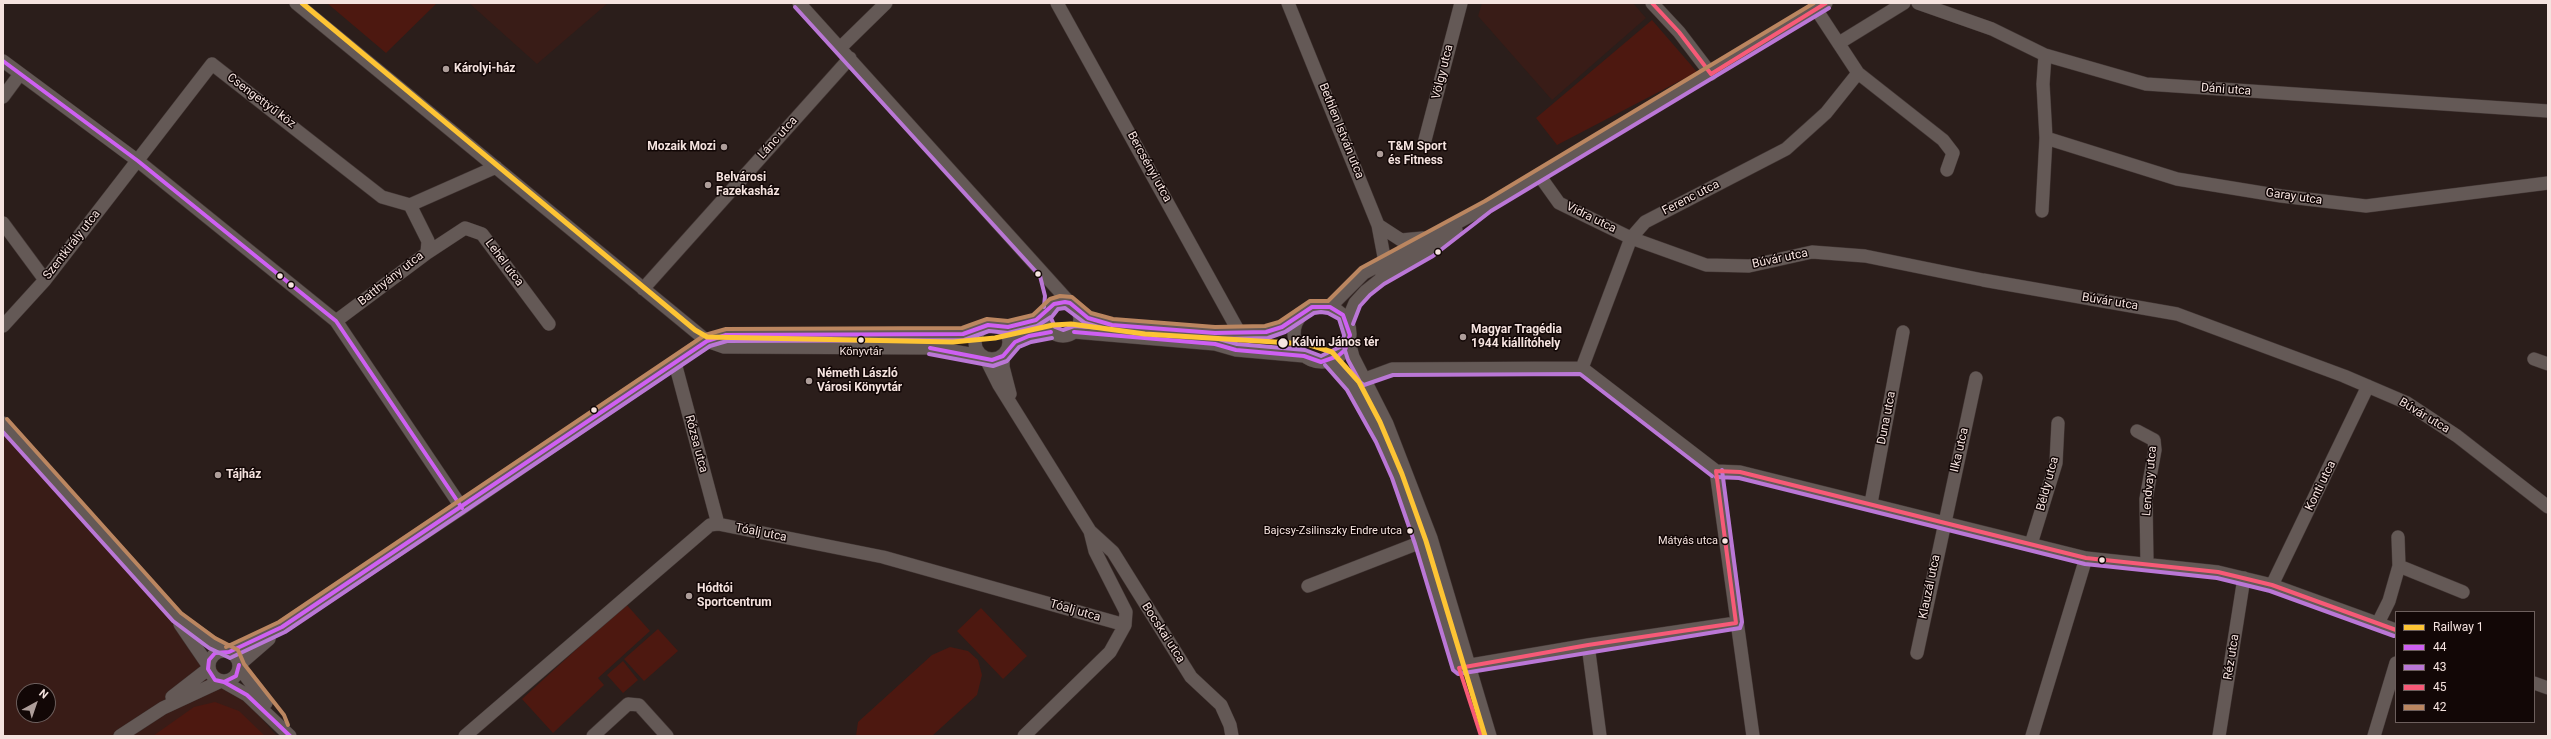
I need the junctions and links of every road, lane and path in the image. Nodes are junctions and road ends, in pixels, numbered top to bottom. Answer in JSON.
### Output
{"nodes":[{"id":1,"x":296,"y":3,"type":"edge"},
{"id":2,"x":799,"y":3,"type":"edge"},
{"id":3,"x":886,"y":3,"type":"edge"},
{"id":4,"x":1057,"y":3,"type":"edge"},
{"id":5,"x":1288,"y":3,"type":"edge"},
{"id":6,"x":1461,"y":3,"type":"edge"},
{"id":7,"x":1652,"y":3,"type":"edge"},
{"id":8,"x":1904,"y":3,"type":"edge"},
{"id":9,"x":1918,"y":3,"type":"edge"},
{"id":10,"x":1821,"y":6,"type":"edge"},
{"id":11,"x":1839,"y":43,"type":"junction"},
{"id":12,"x":840,"y":48,"type":"junction"},
{"id":13,"x":2045,"y":55,"type":"junction"},
{"id":14,"x":850,"y":58,"type":"junction"},
{"id":15,"x":3,"y":61,"type":"edge"},
{"id":16,"x":1858,"y":73,"type":"junction"},
{"id":17,"x":20,"y":74,"type":"junction"},
{"id":18,"x":1711,"y":74,"type":"junction"},
{"id":19,"x":3,"y":97,"type":"edge"},
{"id":20,"x":2548,"y":111,"type":"edge"},
{"id":21,"x":2046,"y":138,"type":"junction"},
{"id":22,"x":1425,"y":140,"type":"dead end"},
{"id":23,"x":138,"y":161,"type":"junction"},
{"id":24,"x":496,"y":167,"type":"junction"},
{"id":25,"x":1947,"y":170,"type":"dead end"},
{"id":26,"x":1539,"y":175,"type":"junction"},
{"id":27,"x":2548,"y":184,"type":"edge"},
{"id":28,"x":410,"y":205,"type":"junction"},
{"id":29,"x":1488,"y":206,"type":"junction"},
{"id":30,"x":2042,"y":211,"type":"dead end"},
{"id":31,"x":3,"y":223,"type":"edge"},
{"id":32,"x":1378,"y":225,"type":"junction"},
{"id":33,"x":1429,"y":238,"type":"junction"},
{"id":34,"x":1631,"y":238,"type":"junction"},
{"id":35,"x":427,"y":253,"type":"junction"},
{"id":36,"x":1385,"y":262,"type":"junction"},
{"id":37,"x":1045,"y":273,"type":"junction"},
{"id":38,"x":1381,"y":279,"type":"junction"},
{"id":39,"x":45,"y":280,"type":"junction"},
{"id":40,"x":643,"y":289,"type":"junction"},
{"id":41,"x":1074,"y":307,"type":"junction"},
{"id":42,"x":1330,"y":307,"type":"junction"},
{"id":43,"x":1048,"y":309,"type":"junction"},
{"id":44,"x":1299,"y":317,"type":"junction"},
{"id":45,"x":336,"y":321,"type":"junction"},
{"id":46,"x":1347,"y":322,"type":"junction"},
{"id":47,"x":549,"y":324,"type":"dead end"},
{"id":48,"x":3,"y":326,"type":"edge"},
{"id":49,"x":999,"y":327,"type":"junction"},
{"id":50,"x":979,"y":330,"type":"junction"},
{"id":51,"x":1051,"y":332,"type":"junction"},
{"id":52,"x":1074,"y":332,"type":"junction"},
{"id":53,"x":1239,"y":332,"type":"junction"},
{"id":54,"x":1903,"y":332,"type":"dead end"},
{"id":55,"x":706,"y":341,"type":"junction"},
{"id":56,"x":1349,"y":342,"type":"junction"},
{"id":57,"x":1005,"y":353,"type":"junction"},
{"id":58,"x":1304,"y":356,"type":"junction"},
{"id":59,"x":983,"y":357,"type":"junction"},
{"id":60,"x":2534,"y":359,"type":"dead end"},
{"id":61,"x":1330,"y":361,"type":"junction"},
{"id":62,"x":675,"y":363,"type":"junction"},
{"id":63,"x":2548,"y":364,"type":"edge"},
{"id":64,"x":1582,"y":368,"type":"junction"},
{"id":65,"x":1365,"y":378,"type":"junction"},
{"id":66,"x":1976,"y":378,"type":"dead end"},
{"id":67,"x":2368,"y":386,"type":"junction"},
{"id":68,"x":1018,"y":414,"type":"junction"},
{"id":69,"x":2058,"y":423,"type":"dead end"},
{"id":70,"x":3,"y":424,"type":"edge"},
{"id":71,"x":2137,"y":431,"type":"dead end"},
{"id":72,"x":1716,"y":471,"type":"junction"},
{"id":73,"x":1871,"y":503,"type":"junction"},
{"id":74,"x":2548,"y":507,"type":"edge"},
{"id":75,"x":462,"y":508,"type":"junction"},
{"id":76,"x":1944,"y":522,"type":"junction"},
{"id":77,"x":718,"y":524,"type":"junction"},
{"id":78,"x":1090,"y":531,"type":"junction"},
{"id":79,"x":2398,"y":537,"type":"dead end"},
{"id":80,"x":1426,"y":540,"type":"junction"},
{"id":81,"x":2031,"y":544,"type":"junction"},
{"id":82,"x":2086,"y":558,"type":"junction"},
{"id":83,"x":2147,"y":564,"type":"junction"},
{"id":84,"x":2399,"y":566,"type":"junction"},
{"id":85,"x":2244,"y":578,"type":"junction"},
{"id":86,"x":2272,"y":585,"type":"junction"},
{"id":87,"x":1308,"y":586,"type":"dead end"},
{"id":88,"x":2463,"y":592,"type":"dead end"},
{"id":89,"x":178,"y":617,"type":"junction"},
{"id":90,"x":1736,"y":623,"type":"junction"},
{"id":91,"x":2378,"y":623,"type":"junction"},
{"id":92,"x":1125,"y":625,"type":"junction"},
{"id":93,"x":282,"y":627,"type":"junction"},
{"id":94,"x":2395,"y":630,"type":"edge"},
{"id":95,"x":1588,"y":645,"type":"junction"},
{"id":96,"x":227,"y":651,"type":"junction"},
{"id":97,"x":1916,"y":653,"type":"dead end"},
{"id":98,"x":239,"y":666,"type":"junction"},
{"id":99,"x":1463,"y":666,"type":"junction"},
{"id":100,"x":2395,"y":666,"type":"edge"},
{"id":101,"x":208,"y":667,"type":"junction"},
{"id":102,"x":222,"y":682,"type":"junction"},
{"id":103,"x":2535,"y":683,"type":"edge"},
{"id":104,"x":2548,"y":688,"type":"edge"},
{"id":105,"x":163,"y":708,"type":"junction"},
{"id":106,"x":286,"y":732,"type":"edge"},
{"id":107,"x":120,"y":736,"type":"edge"},
{"id":108,"x":465,"y":736,"type":"edge"},
{"id":109,"x":593,"y":736,"type":"edge"},
{"id":110,"x":667,"y":736,"type":"edge"},
{"id":111,"x":1024,"y":736,"type":"edge"},
{"id":112,"x":1232,"y":736,"type":"edge"},
{"id":113,"x":1480,"y":736,"type":"edge"},
{"id":114,"x":1490,"y":736,"type":"edge"},
{"id":115,"x":1600,"y":736,"type":"edge"},
{"id":116,"x":1753,"y":736,"type":"edge"},
{"id":117,"x":2032,"y":736,"type":"edge"},
{"id":118,"x":2219,"y":736,"type":"edge"},
{"id":119,"x":2374,"y":736,"type":"edge"}],
"edges":[{"from":1,"to":24,"type":"street"},
{"from":2,"to":12,"type":"street"},
{"from":3,"to":12,"type":"street"},
{"from":4,"to":53,"type":"street","name":"Bercsényi utca"},
{"from":5,"to":32,"type":"street","name":"Bethlen István utca"},
{"from":6,"to":22,"type":"street","name":"Völgy utca"},
{"from":7,"to":18,"type":"street"},
{"from":8,"to":11,"type":"street"},
{"from":9,"to":13,"type":"street","name":"Dáni utca"},
{"from":10,"to":11,"type":"street"},
{"from":10,"to":18,"type":"street"},
{"from":11,"to":16,"type":"street"},
{"from":12,"to":14,"type":"street"},
{"from":13,"to":20,"type":"street","name":"Dáni utca"},
{"from":13,"to":21,"type":"street"},
{"from":14,"to":37,"type":"street"},
{"from":14,"to":40,"type":"street","name":"Lánc utca"},
{"from":15,"to":17,"type":"street"},
{"from":16,"to":25,"type":"street"},
{"from":16,"to":34,"type":"street","name":"Ferenc utca"},
{"from":17,"to":19,"type":"street"},
{"from":17,"to":23,"type":"street"},
{"from":18,"to":26,"type":"street"},
{"from":21,"to":27,"type":"street","name":"Garay utca"},
{"from":21,"to":30,"type":"street"},
{"from":23,"to":28,"type":"street","name":"Csengettyű köz"},
{"from":23,"to":39,"type":"street","name":"Szentkirály utca"},
{"from":23,"to":45,"type":"street"},
{"from":24,"to":28,"type":"street"},
{"from":24,"to":40,"type":"street"},
{"from":26,"to":29,"type":"street"},
{"from":26,"to":34,"type":"street","name":"Vidra utca"},
{"from":28,"to":35,"type":"street","name":"Batthyány utca"},
{"from":29,"to":33,"type":"street"},
{"from":29,"to":38,"type":"street"},
{"from":31,"to":39,"type":"street"},
{"from":32,"to":33,"type":"street"},
{"from":32,"to":36,"type":"street","name":"Bethlen István utca"},
{"from":33,"to":36,"type":"street"},
{"from":34,"to":64,"type":"street","name":"Ferenc utca"},
{"from":34,"to":67,"type":"street","name":"Búvár utca"},
{"from":35,"to":45,"type":"street","name":"Batthyány utca"},
{"from":35,"to":47,"type":"street","name":"Lehel utca"},
{"from":36,"to":38,"type":"street"},
{"from":36,"to":42,"type":"street"},
{"from":37,"to":41,"type":"street"},
{"from":37,"to":43,"type":"street"},
{"from":38,"to":46,"type":"street"},
{"from":39,"to":48,"type":"street","name":"Szentkirály utca"},
{"from":40,"to":55,"type":"street"},
{"from":41,"to":43,"type":"street"},
{"from":41,"to":52,"type":"street"},
{"from":41,"to":53,"type":"street"},
{"from":42,"to":44,"type":"street"},
{"from":42,"to":46,"type":"street"},
{"from":43,"to":49,"type":"street"},
{"from":43,"to":51,"type":"street"},
{"from":44,"to":53,"type":"street"},
{"from":44,"to":58,"type":"street"},
{"from":45,"to":75,"type":"street"},
{"from":46,"to":56,"type":"street"},
{"from":49,"to":50,"type":"street"},
{"from":49,"to":57,"type":"street"},
{"from":50,"to":55,"type":"street"},
{"from":50,"to":59,"type":"street"},
{"from":51,"to":52,"type":"street"},
{"from":51,"to":57,"type":"street"},
{"from":52,"to":58,"type":"street"},
{"from":54,"to":73,"type":"street","name":"Duna utca"},
{"from":55,"to":59,"type":"street"},
{"from":55,"to":62,"type":"street"},
{"from":56,"to":61,"type":"street"},
{"from":56,"to":65,"type":"street"},
{"from":57,"to":59,"type":"street"},
{"from":57,"to":68,"type":"street","name":"Bocskai utca"},
{"from":58,"to":61,"type":"street"},
{"from":59,"to":68,"type":"street","name":"Bocskai utca"},
{"from":60,"to":63,"type":"street"},
{"from":61,"to":80,"type":"street"},
{"from":62,"to":75,"type":"street"},
{"from":62,"to":77,"type":"street","name":"Rózsa utca"},
{"from":64,"to":65,"type":"street"},
{"from":64,"to":72,"type":"street"},
{"from":65,"to":80,"type":"street"},
{"from":66,"to":76,"type":"street","name":"Ilka utca"},
{"from":67,"to":74,"type":"street","name":"Búvár utca"},
{"from":67,"to":86,"type":"street","name":"Konti utca"},
{"from":68,"to":78,"type":"street","name":"Bocskai utca"},
{"from":69,"to":81,"type":"street","name":"Béldy utca"},
{"from":70,"to":89,"type":"street"},
{"from":71,"to":83,"type":"street","name":"Lendvay utca"},
{"from":72,"to":73,"type":"street"},
{"from":72,"to":90,"type":"street"},
{"from":73,"to":76,"type":"street"},
{"from":75,"to":93,"type":"street"},
{"from":76,"to":81,"type":"street"},
{"from":76,"to":97,"type":"street","name":"Klauzál utca"},
{"from":77,"to":92,"type":"street","name":"Tóalj utca"},
{"from":77,"to":108,"type":"street"},
{"from":78,"to":92,"type":"street","name":"Bocskai utca"},
{"from":78,"to":112,"type":"street","name":"Bocskai utca"},
{"from":79,"to":84,"type":"street"},
{"from":80,"to":87,"type":"street"},
{"from":80,"to":99,"type":"street"},
{"from":81,"to":82,"type":"street"},
{"from":82,"to":83,"type":"street"},
{"from":82,"to":117,"type":"street"},
{"from":83,"to":85,"type":"street"},
{"from":84,"to":88,"type":"street"},
{"from":84,"to":91,"type":"street"},
{"from":85,"to":86,"type":"street"},
{"from":85,"to":118,"type":"street","name":"Réz utca"},
{"from":86,"to":91,"type":"street"},
{"from":89,"to":96,"type":"street"},
{"from":89,"to":101,"type":"street"},
{"from":90,"to":95,"type":"street"},
{"from":90,"to":116,"type":"street"},
{"from":91,"to":94,"type":"street"},
{"from":92,"to":111,"type":"street"},
{"from":93,"to":96,"type":"street"},
{"from":93,"to":98,"type":"street"},
{"from":95,"to":99,"type":"street"},
{"from":95,"to":115,"type":"street"},
{"from":96,"to":98,"type":"street"},
{"from":96,"to":101,"type":"street"},
{"from":98,"to":102,"type":"street"},
{"from":98,"to":106,"type":"street"},
{"from":99,"to":113,"type":"street"},
{"from":99,"to":114,"type":"street"},
{"from":100,"to":119,"type":"street"},
{"from":101,"to":102,"type":"street"},
{"from":101,"to":105,"type":"street"},
{"from":102,"to":105,"type":"street"},
{"from":102,"to":106,"type":"street"},
{"from":103,"to":104,"type":"street"},
{"from":105,"to":107,"type":"street"},
{"from":109,"to":110,"type":"street"}]}
